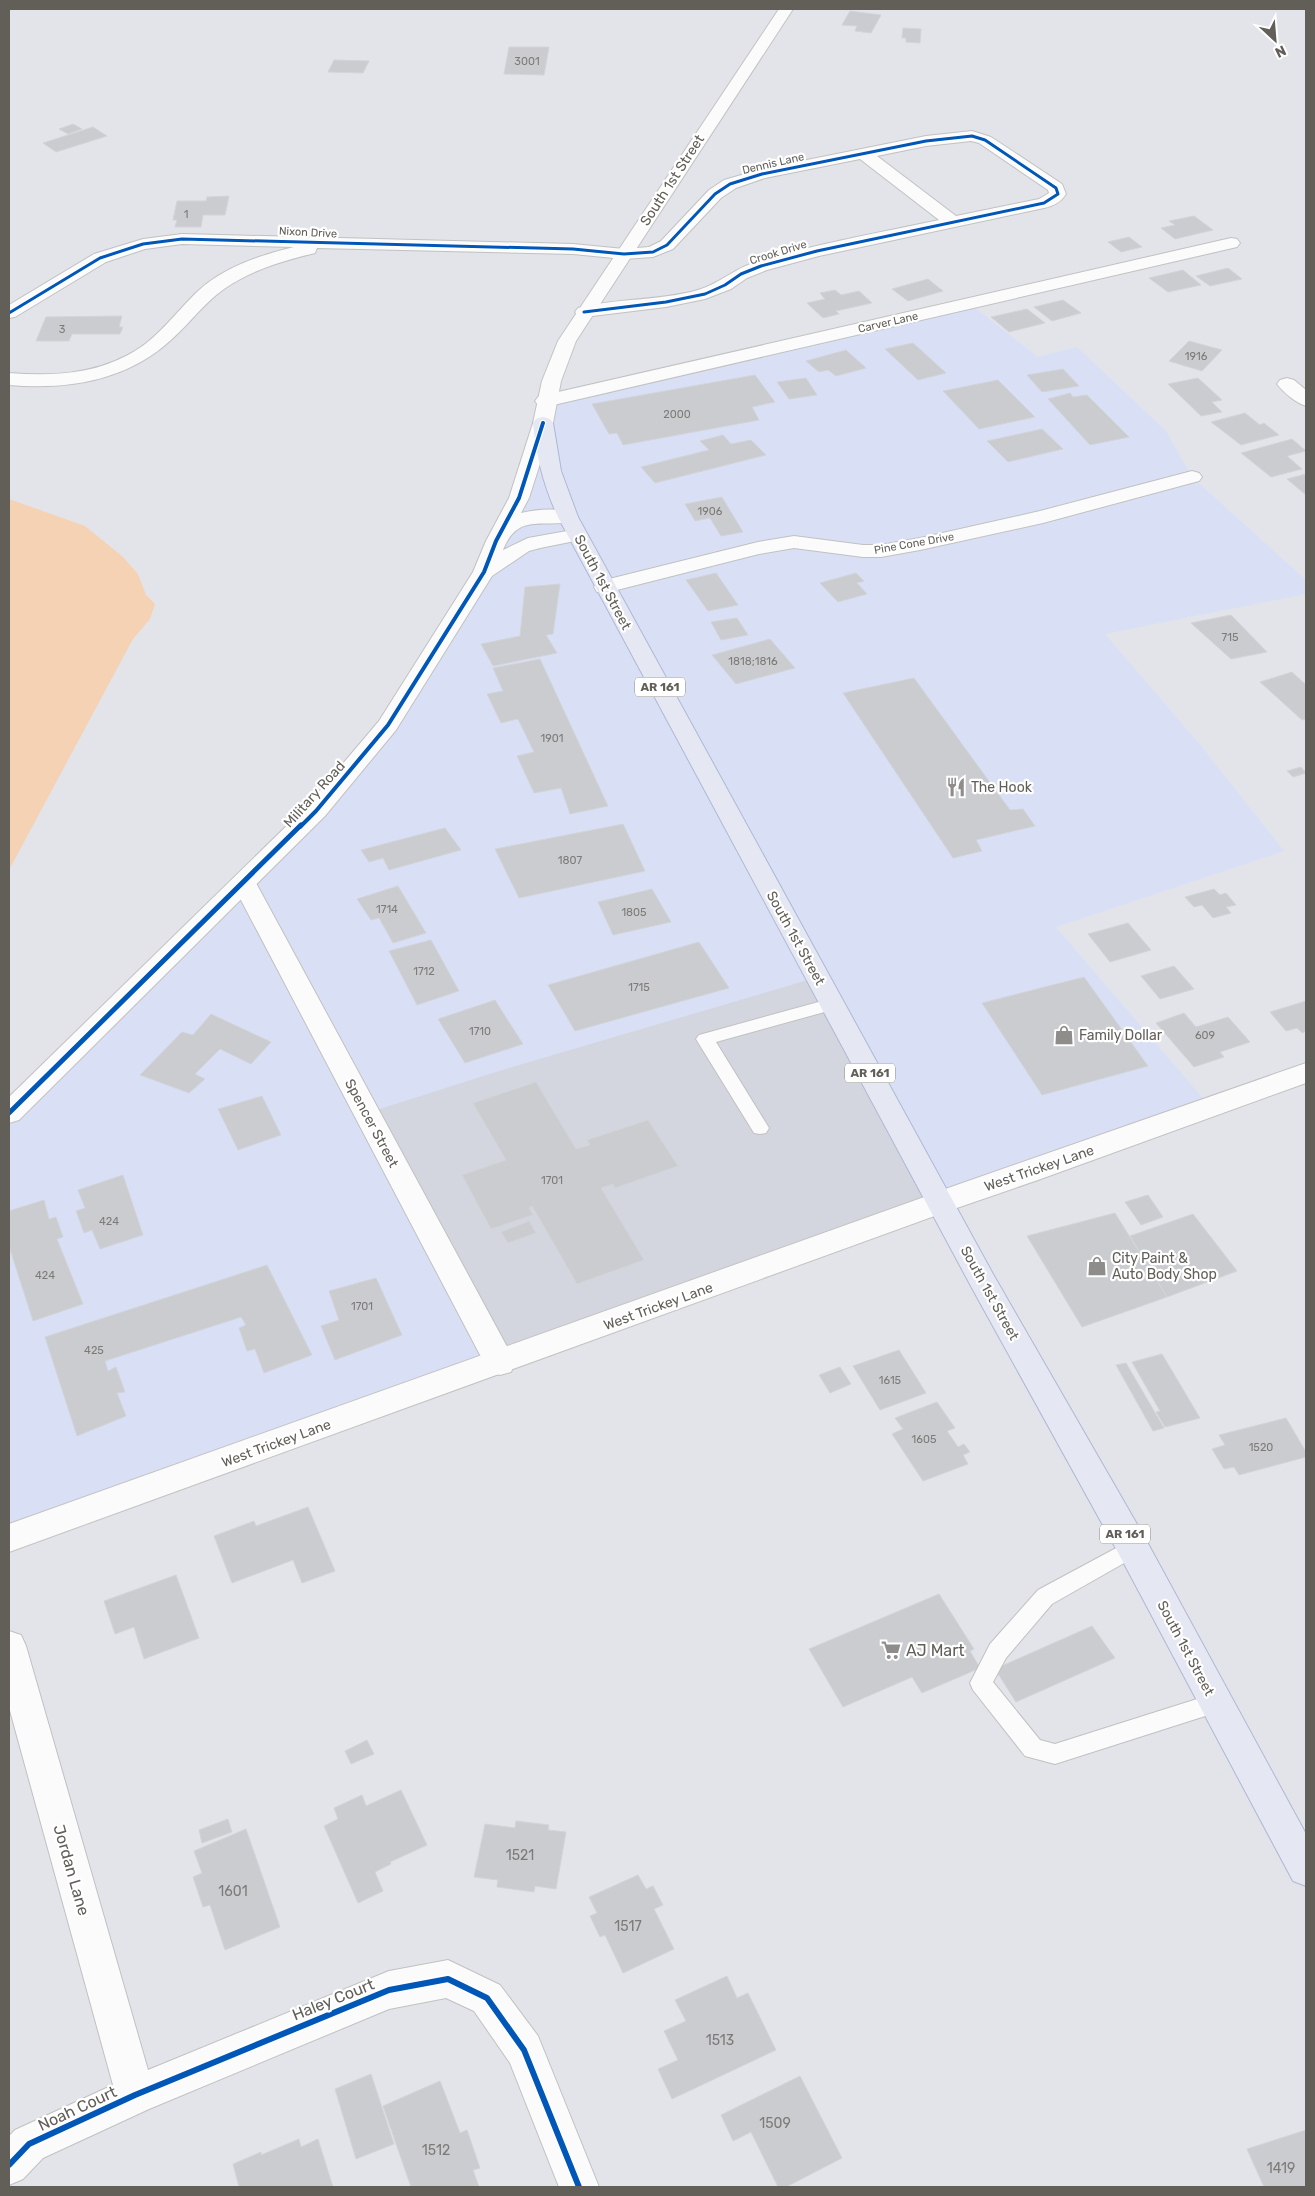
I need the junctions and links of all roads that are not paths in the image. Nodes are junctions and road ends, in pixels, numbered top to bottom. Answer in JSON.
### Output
{"nodes":[{"id":1,"x":786,"y":9,"type":"edge"},
{"id":2,"x":864,"y":154,"type":"junction"},
{"id":3,"x":951,"y":222,"type":"junction"},
{"id":4,"x":1231,"y":243,"type":"dead end"},
{"id":5,"x":332,"y":244,"type":"junction"},
{"id":6,"x":624,"y":254,"type":"junction"},
{"id":7,"x":584,"y":312,"type":"junction"},
{"id":8,"x":9,"y":313,"type":"edge"},
{"id":9,"x":9,"y":379,"type":"edge"},
{"id":10,"x":1287,"y":384,"type":"dead end"},
{"id":11,"x":1306,"y":400,"type":"edge"},
{"id":12,"x":544,"y":412,"type":"junction"},
{"id":13,"x":1192,"y":477,"type":"dead end"},
{"id":14,"x":573,"y":526,"type":"junction"},
{"id":15,"x":496,"y":541,"type":"junction"},
{"id":16,"x":484,"y":572,"type":"junction"},
{"id":17,"x":605,"y":586,"type":"junction"},
{"id":18,"x":244,"y":883,"type":"junction"},
{"id":19,"x":833,"y":1004,"type":"junction"},
{"id":20,"x":1306,"y":1073,"type":"edge"},
{"id":21,"x":9,"y":1113,"type":"edge"},
{"id":22,"x":760,"y":1128,"type":"dead end"},
{"id":23,"x":941,"y":1202,"type":"junction"},
{"id":24,"x":500,"y":1362,"type":"junction"},
{"id":25,"x":9,"y":1538,"type":"edge"},
{"id":26,"x":1133,"y":1548,"type":"junction"},
{"id":27,"x":9,"y":1646,"type":"edge"},
{"id":28,"x":1216,"y":1703,"type":"junction"},
{"id":29,"x":1306,"y":1868,"type":"edge"},
{"id":30,"x":135,"y":2095,"type":"junction"},
{"id":31,"x":9,"y":2165,"type":"edge"},
{"id":32,"x":579,"y":2187,"type":"edge"}],
"edges":[{"from":1,"to":6,"type":"street","name":"South 1st Street","number":"AR 161"},
{"from":2,"to":3,"type":"street"},
{"from":2,"to":3,"type":"street","name":"Dennis Lane"},
{"from":2,"to":6,"type":"street","name":"Dennis Lane"},
{"from":3,"to":7,"type":"street","name":"Crook Drive"},
{"from":4,"to":12,"type":"street","name":"Carver Lane"},
{"from":5,"to":6,"type":"street","name":"Nixon Drive"},
{"from":5,"to":8,"type":"street","name":"Nixon Drive"},
{"from":5,"to":9,"type":"street","name":"Nixon Drive"},
{"from":6,"to":7,"type":"street","name":"South 1st Street","number":"AR 161"},
{"from":7,"to":12,"type":"street","name":"South 1st Street","number":"AR 161"},
{"from":10,"to":11,"type":"street"},
{"from":12,"to":14,"type":"main road","name":"South 1st Street","number":"AR 161"},
{"from":12,"to":15,"type":"street","name":"Military Road"},
{"from":13,"to":17,"type":"street","name":"Pine Cone Drive"},
{"from":14,"to":15,"type":"street","name":"Military Road"},
{"from":14,"to":16,"type":"street","name":"Military Road"},
{"from":14,"to":17,"type":"main road","name":"South 1st Street","number":"AR 161"},
{"from":15,"to":16,"type":"street","name":"Military Road"},
{"from":16,"to":18,"type":"street","name":"Military Road"},
{"from":17,"to":19,"type":"main road","name":"South 1st Street","number":"AR 161"},
{"from":18,"to":21,"type":"street","name":"Military Road"},
{"from":18,"to":24,"type":"street","name":"Spencer Street"},
{"from":19,"to":22,"type":"lane"},
{"from":19,"to":23,"type":"main road","name":"South 1st Street","number":"AR 161"},
{"from":20,"to":23,"type":"street","name":"West Trickey Lane"},
{"from":23,"to":24,"type":"street","name":"West Trickey Lane"},
{"from":23,"to":26,"type":"main road","name":"South 1st Street","number":"AR 161"},
{"from":24,"to":25,"type":"street","name":"West Trickey Lane"},
{"from":26,"to":28,"type":"main road","name":"South 1st Street","number":"AR 161"},
{"from":26,"to":28,"type":"lane"},
{"from":27,"to":30,"type":"street","name":"Jordan Lane"},
{"from":28,"to":29,"type":"main road","name":"South 1st Street","number":"AR 161"},
{"from":30,"to":31,"type":"street","name":"Noah Court"},
{"from":30,"to":32,"type":"street","name":"Haley Court"}]}
